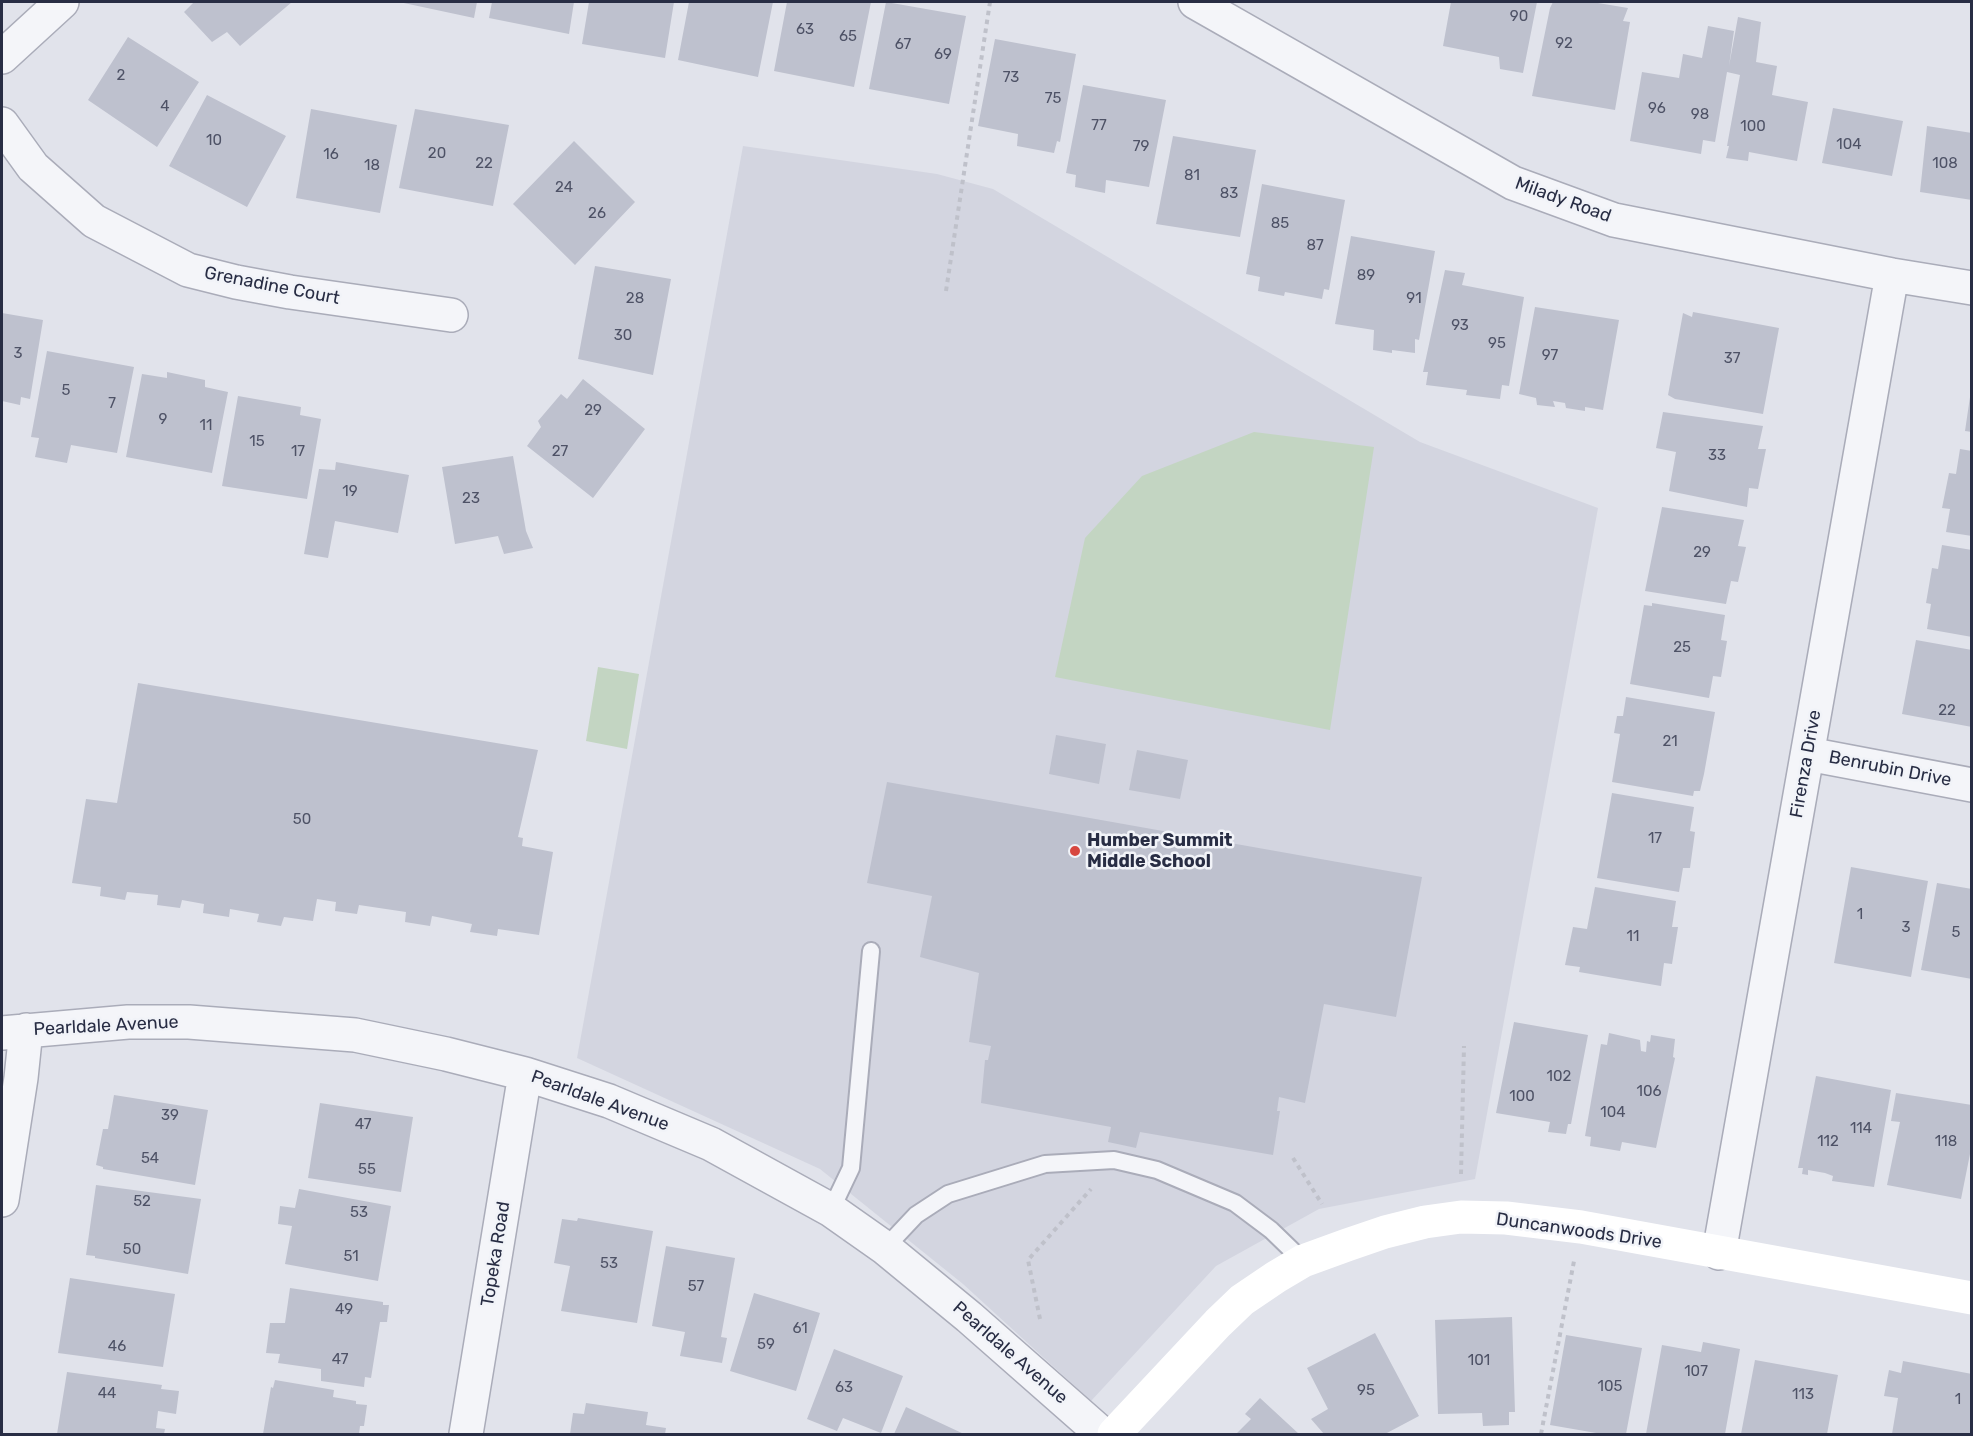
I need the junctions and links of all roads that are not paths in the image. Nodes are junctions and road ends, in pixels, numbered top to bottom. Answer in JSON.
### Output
{"nodes":[{"id":1,"x":62,"y":2,"type":"edge"},
{"id":2,"x":1195,"y":2,"type":"edge"},
{"id":3,"x":2,"y":57,"type":"edge"},
{"id":4,"x":2,"y":124,"type":"edge"},
{"id":5,"x":1892,"y":275,"type":"junction"},
{"id":6,"x":1971,"y":288,"type":"edge"},
{"id":7,"x":452,"y":315,"type":"dead end"},
{"id":8,"x":1808,"y":754,"type":"junction"},
{"id":9,"x":1971,"y":785,"type":"edge"},
{"id":10,"x":871,"y":951,"type":"dead end"},
{"id":11,"x":14,"y":1032,"type":"edge"},
{"id":12,"x":525,"y":1074,"type":"junction"},
{"id":13,"x":2,"y":1200,"type":"edge"},
{"id":14,"x":831,"y":1210,"type":"junction"},
{"id":15,"x":885,"y":1248,"type":"junction"},
{"id":16,"x":1719,"y":1253,"type":"junction"},
{"id":17,"x":1303,"y":1262,"type":"junction"},
{"id":18,"x":1971,"y":1298,"type":"edge"},
{"id":19,"x":466,"y":1434,"type":"edge"},
{"id":20,"x":1102,"y":1434,"type":"edge"},
{"id":21,"x":1114,"y":1434,"type":"edge"}],
"edges":[{"from":1,"to":3,"type":"street"},
{"from":2,"to":5,"type":"street","name":"Milady Road"},
{"from":4,"to":7,"type":"street","name":"Grenadine Court"},
{"from":5,"to":6,"type":"street","name":"Milady Road"},
{"from":5,"to":8,"type":"street","name":"Firenza Drive"},
{"from":8,"to":9,"type":"street","name":"Benrubin Drive"},
{"from":8,"to":16,"type":"street","name":"Firenza Drive"},
{"from":10,"to":14,"type":"lane"},
{"from":11,"to":12,"type":"street","name":"Pearldale Avenue"},
{"from":11,"to":13,"type":"street"},
{"from":12,"to":14,"type":"street","name":"Pearldale Avenue"},
{"from":12,"to":19,"type":"street","name":"Topeka Road"},
{"from":14,"to":15,"type":"street","name":"Pearldale Avenue"},
{"from":15,"to":17,"type":"lane"},
{"from":15,"to":20,"type":"street","name":"Pearldale Avenue"},
{"from":16,"to":17,"type":"street","name":"Duncanwoods Drive"},
{"from":16,"to":18,"type":"street","name":"Duncanwoods Drive"},
{"from":17,"to":21,"type":"street","name":"Duncanwoods Drive"}]}
